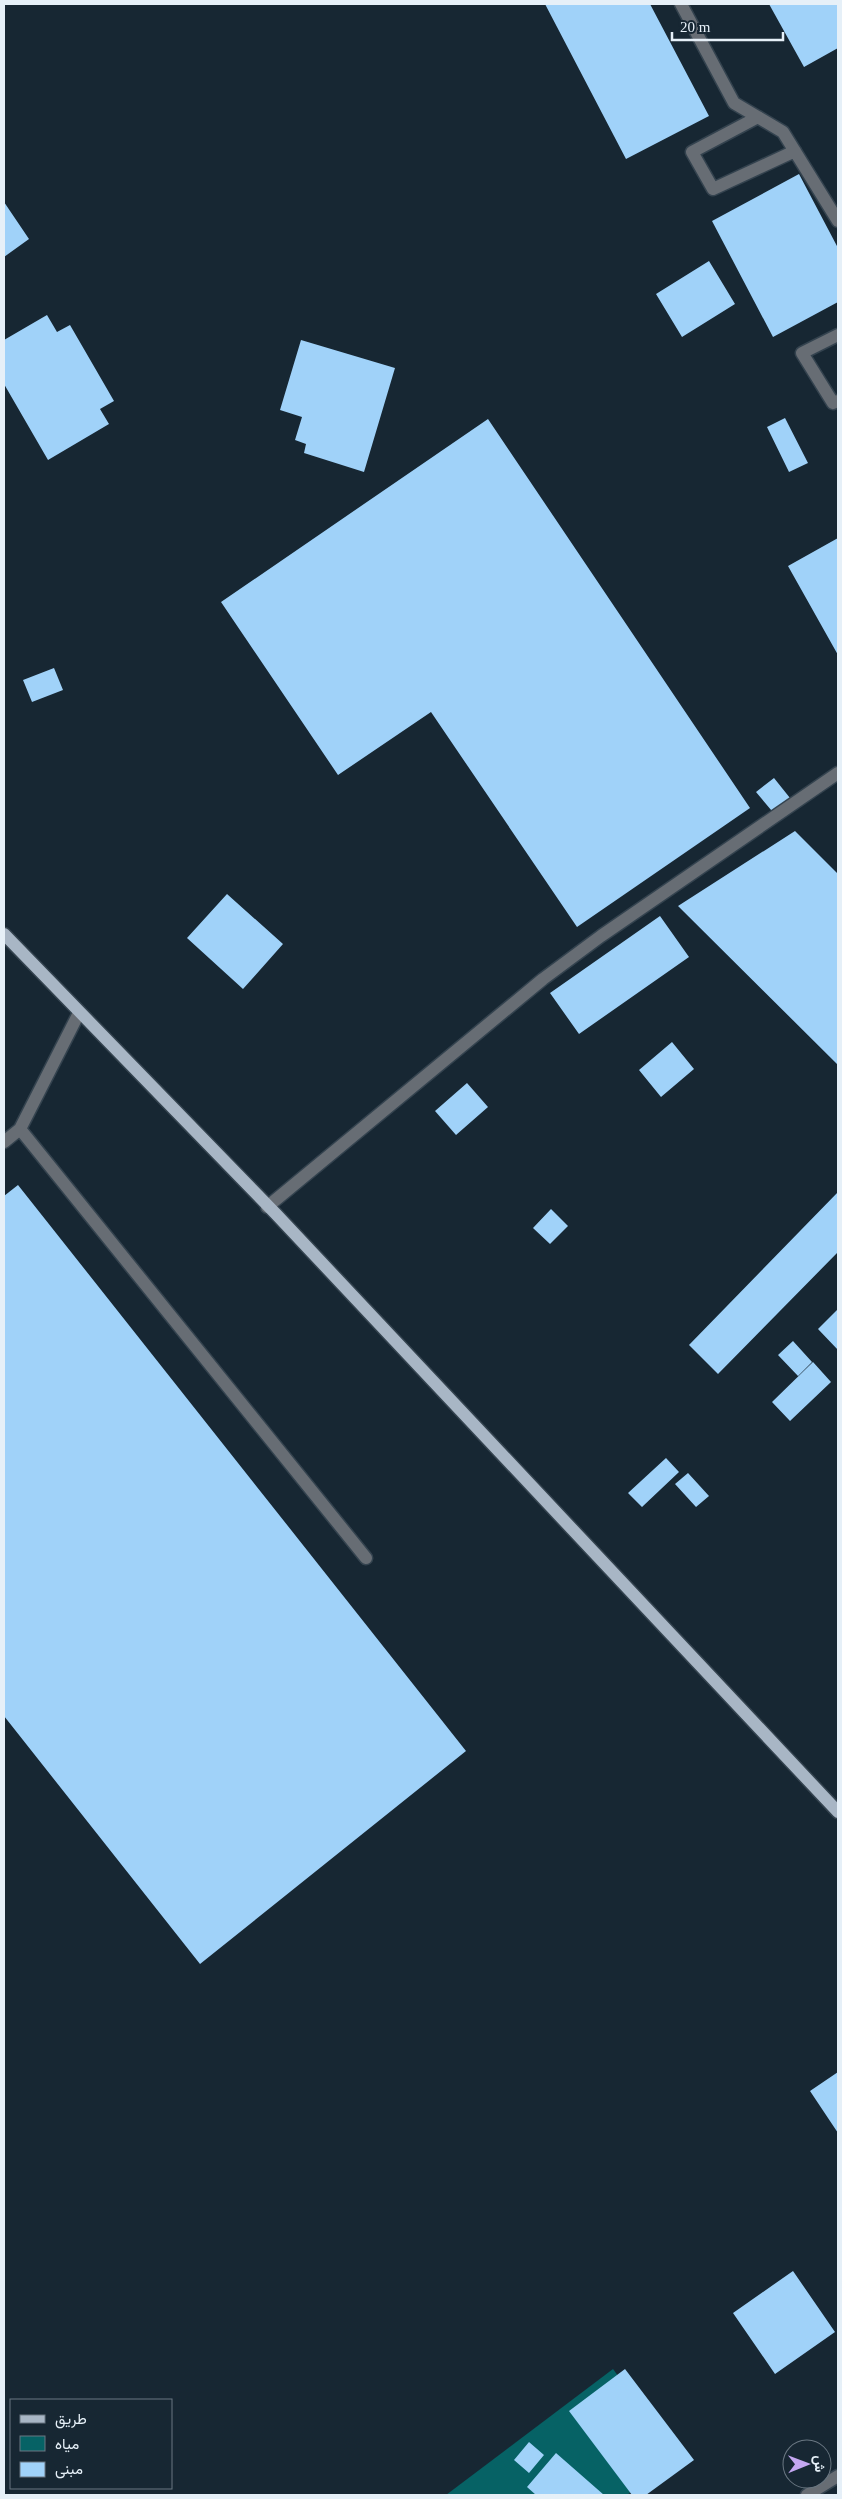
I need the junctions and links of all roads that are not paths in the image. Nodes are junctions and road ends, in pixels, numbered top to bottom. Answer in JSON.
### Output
{"nodes":[{"id":1,"x":681,"y":4,"type":"edge"},
{"id":2,"x":758,"y":117,"type":"junction"},
{"id":3,"x":796,"y":151,"type":"junction"},
{"id":4,"x":838,"y":221,"type":"edge"},
{"id":5,"x":838,"y":335,"type":"edge"},
{"id":6,"x":838,"y":401,"type":"edge"},
{"id":7,"x":838,"y":773,"type":"edge"},
{"id":8,"x":4,"y":934,"type":"edge"},
{"id":9,"x":79,"y":1013,"type":"junction"},
{"id":10,"x":20,"y":1128,"type":"junction"},
{"id":11,"x":4,"y":1142,"type":"edge"},
{"id":12,"x":267,"y":1207,"type":"junction"},
{"id":13,"x":366,"y":1558,"type":"dead end"},
{"id":14,"x":838,"y":1812,"type":"edge"},
{"id":15,"x":838,"y":2476,"type":"edge"},
{"id":16,"x":807,"y":2495,"type":"edge"}],
"edges":[{"from":1,"to":2,"type":"street"},
{"from":2,"to":3,"type":"street"},
{"from":2,"to":3,"type":"street"},
{"from":3,"to":4,"type":"street"},
{"from":5,"to":6,"type":"street"},
{"from":7,"to":12,"type":"street"},
{"from":8,"to":9,"type":"main road"},
{"from":9,"to":10,"type":"street"},
{"from":9,"to":12,"type":"main road"},
{"from":10,"to":11,"type":"street"},
{"from":10,"to":13,"type":"street"},
{"from":12,"to":14,"type":"main road"},
{"from":15,"to":16,"type":"street"}]}
